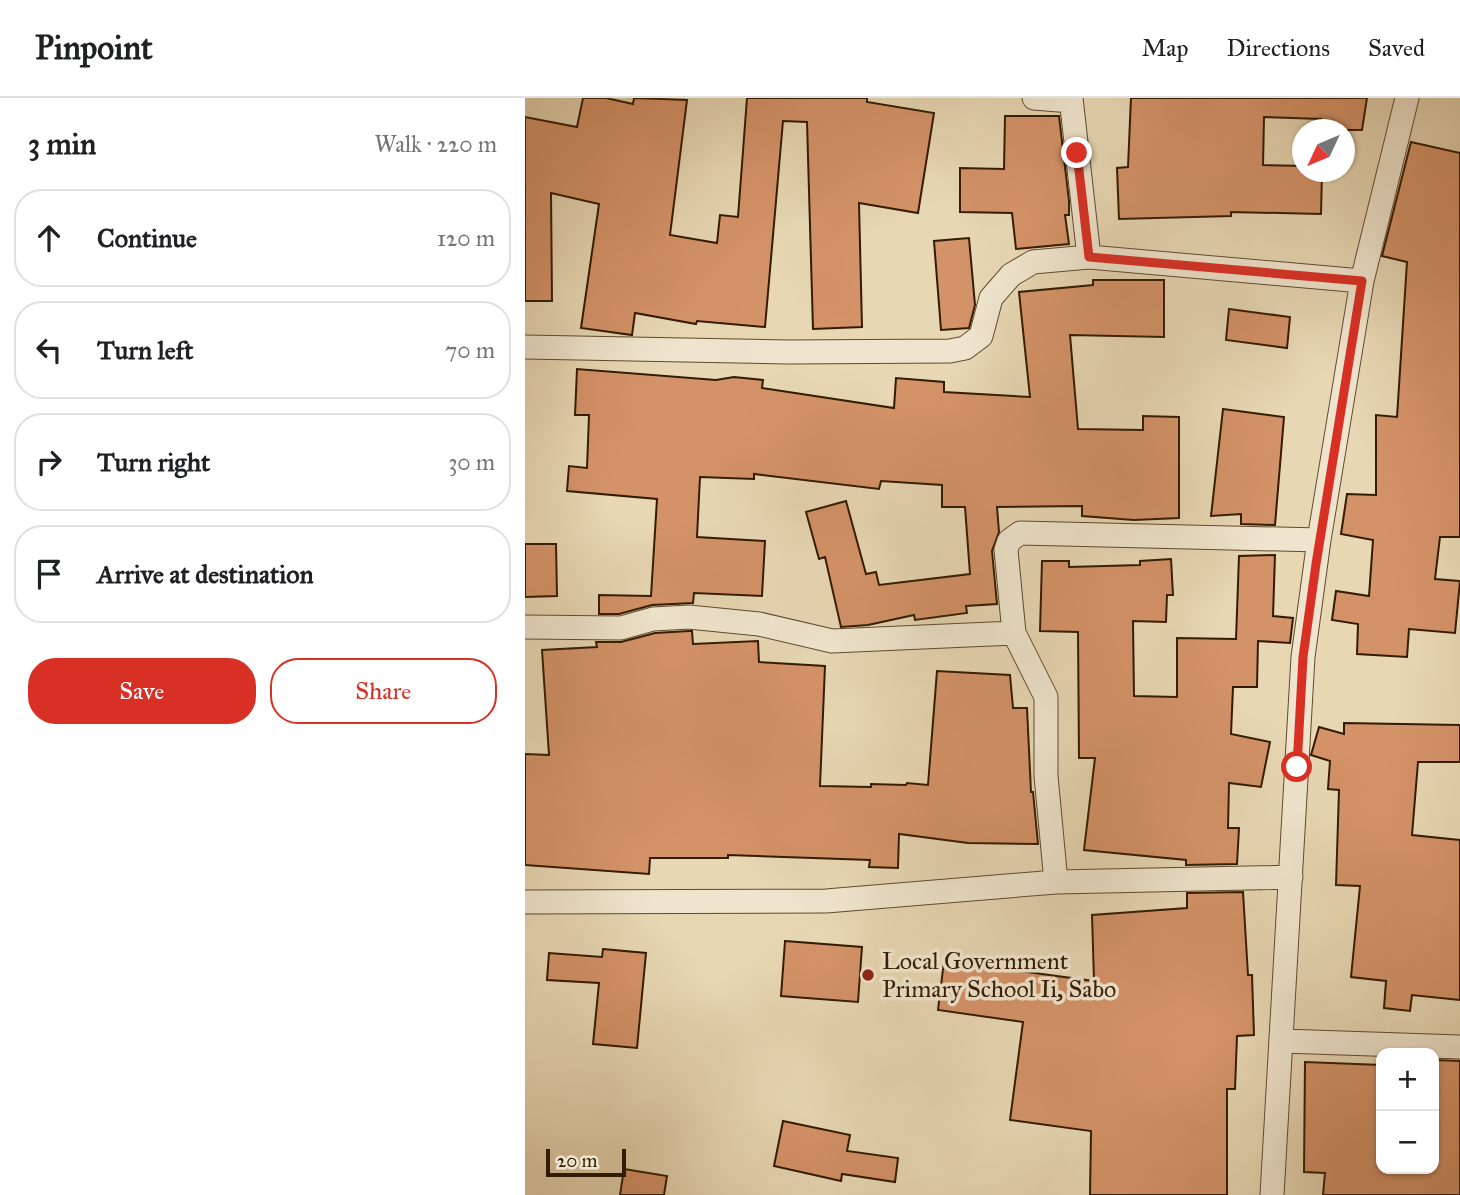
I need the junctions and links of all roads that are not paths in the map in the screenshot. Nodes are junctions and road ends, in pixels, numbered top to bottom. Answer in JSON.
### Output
{"nodes":[{"id":1,"x":1034,"y":98,"type":"edge"},
{"id":2,"x":1407,"y":98,"type":"edge"},
{"id":3,"x":1071,"y":100,"type":"edge"},
{"id":4,"x":1089,"y":257,"type":"junction"},
{"id":5,"x":1362,"y":281,"type":"junction"},
{"id":6,"x":525,"y":347,"type":"edge"},
{"id":7,"x":1319,"y":540,"type":"junction"},
{"id":8,"x":525,"y":626,"type":"edge"},
{"id":9,"x":1014,"y":633,"type":"junction"},
{"id":10,"x":1291,"y":877,"type":"junction"},
{"id":11,"x":1056,"y":882,"type":"junction"},
{"id":12,"x":525,"y":902,"type":"edge"},
{"id":13,"x":1283,"y":1041,"type":"junction"},
{"id":14,"x":1460,"y":1047,"type":"edge"},
{"id":15,"x":1272,"y":1195,"type":"edge"}],
"edges":[{"from":1,"to":3,"type":"street"},
{"from":2,"to":5,"type":"street"},
{"from":3,"to":4,"type":"street"},
{"from":4,"to":5,"type":"street"},
{"from":4,"to":6,"type":"street"},
{"from":5,"to":7,"type":"street"},
{"from":7,"to":9,"type":"street"},
{"from":7,"to":10,"type":"street"},
{"from":8,"to":9,"type":"street"},
{"from":9,"to":11,"type":"street"},
{"from":10,"to":11,"type":"street"},
{"from":10,"to":13,"type":"street"},
{"from":11,"to":12,"type":"street"},
{"from":13,"to":14,"type":"street"},
{"from":13,"to":15,"type":"street"}]}
